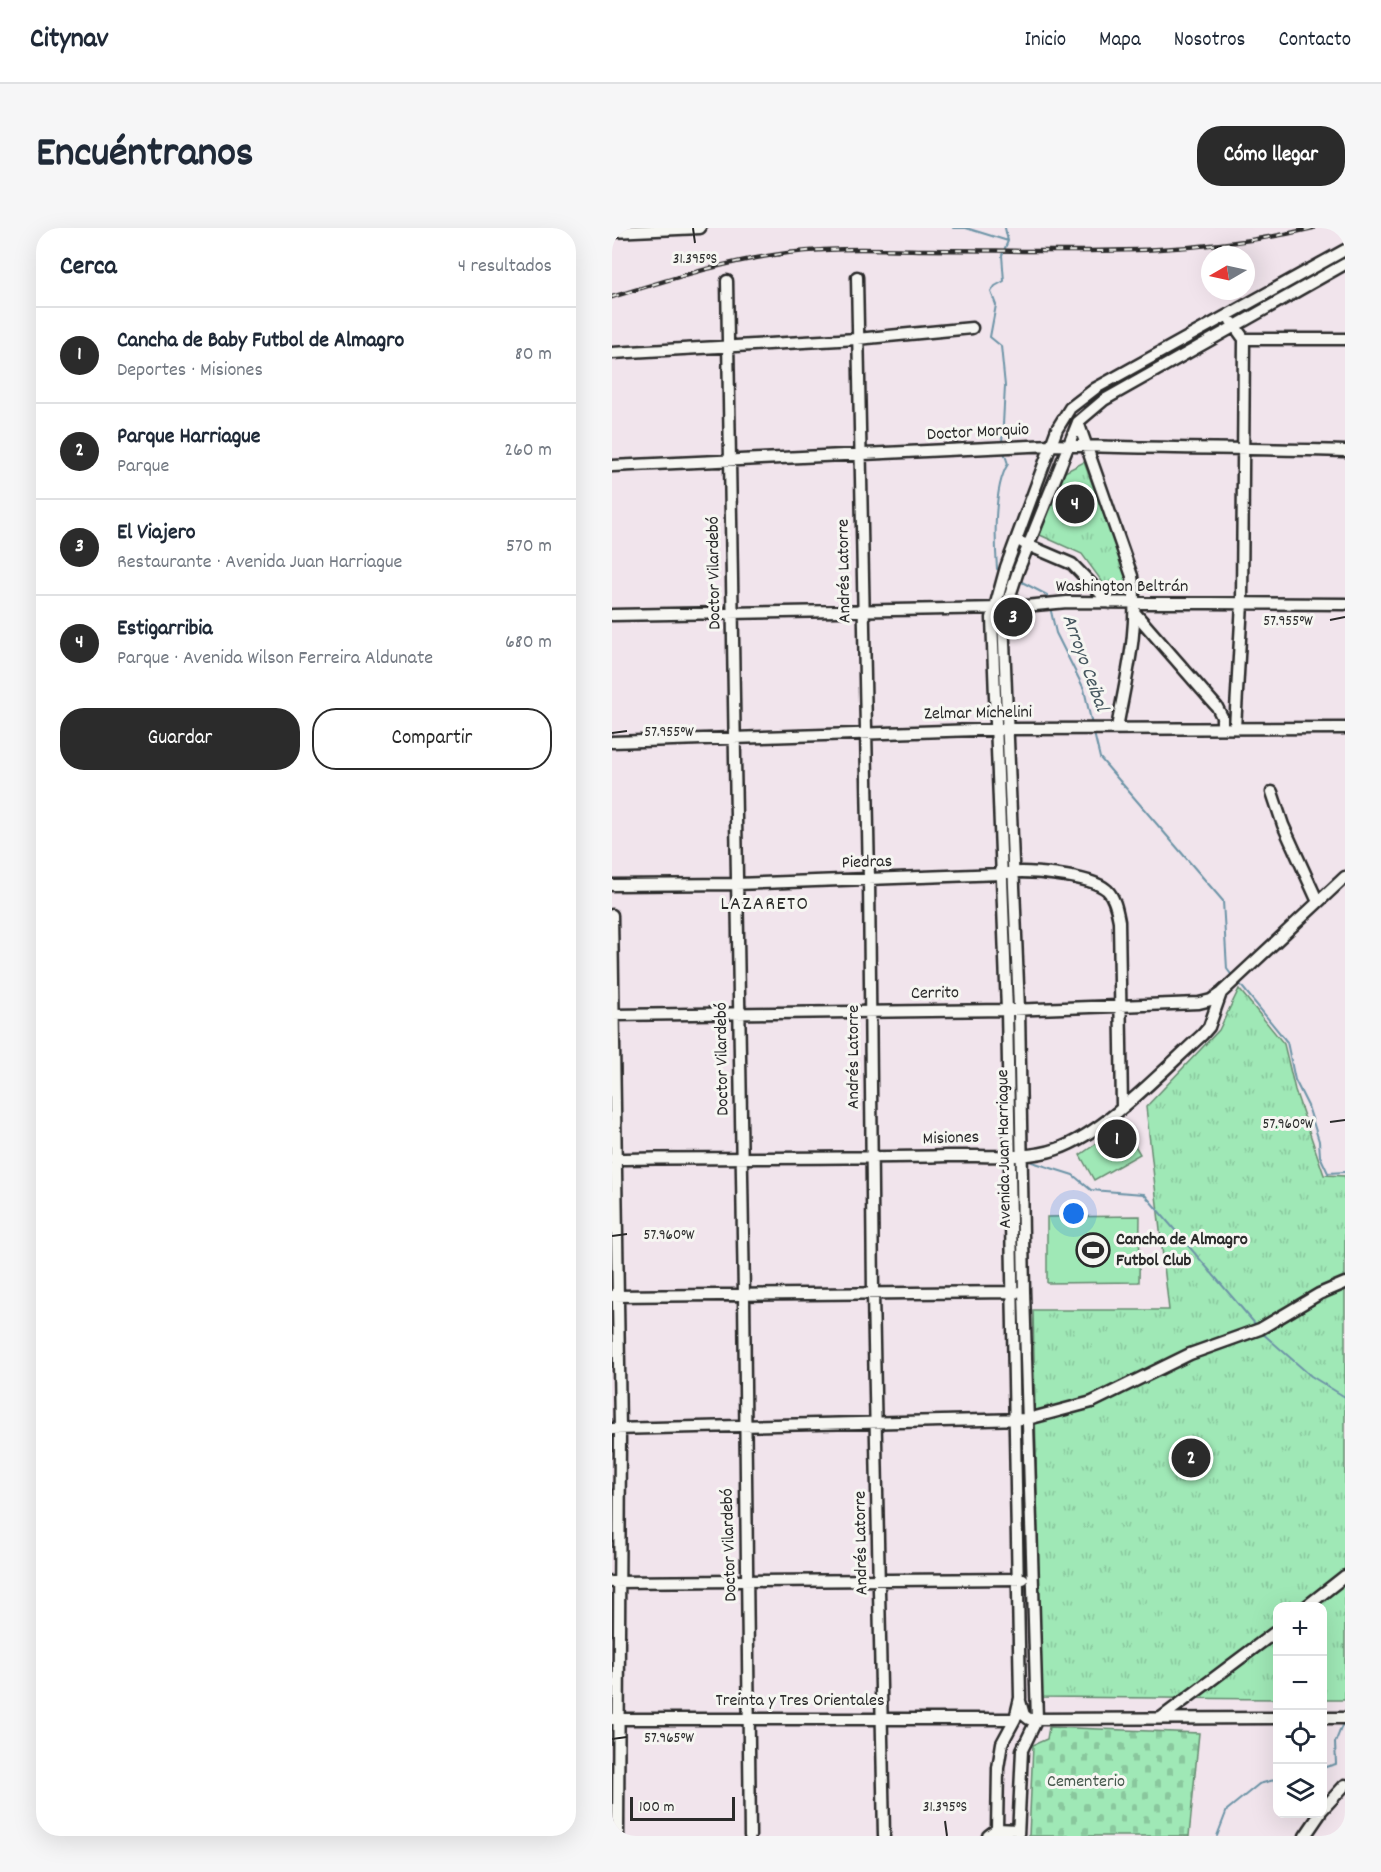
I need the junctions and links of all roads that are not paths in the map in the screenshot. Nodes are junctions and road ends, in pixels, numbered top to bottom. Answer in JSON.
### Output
{"nodes":[{"id":1,"x":700,"y":228,"type":"edge"},
{"id":2,"x":612,"y":232,"type":"edge"},
{"id":3,"x":1345,"y":250,"type":"edge"},
{"id":4,"x":1345,"y":264,"type":"edge"},
{"id":5,"x":857,"y":277,"type":"dead end"},
{"id":6,"x":727,"y":281,"type":"dead end"},
{"id":7,"x":1230,"y":321,"type":"junction"},
{"id":8,"x":972,"y":328,"type":"dead end"},
{"id":9,"x":857,"y":339,"type":"junction"},
{"id":10,"x":1244,"y":339,"type":"junction"},
{"id":11,"x":1345,"y":339,"type":"edge"},
{"id":12,"x":727,"y":346,"type":"junction"},
{"id":13,"x":612,"y":353,"type":"edge"},
{"id":14,"x":1078,"y":422,"type":"junction"},
{"id":15,"x":1051,"y":445,"type":"junction"},
{"id":16,"x":1067,"y":446,"type":"junction"},
{"id":17,"x":1086,"y":448,"type":"junction"},
{"id":18,"x":1245,"y":448,"type":"junction"},
{"id":19,"x":1345,"y":452,"type":"edge"},
{"id":20,"x":859,"y":454,"type":"junction"},
{"id":21,"x":730,"y":460,"type":"junction"},
{"id":22,"x":612,"y":466,"type":"edge"},
{"id":23,"x":1016,"y":540,"type":"junction"},
{"id":24,"x":1028,"y":545,"type":"junction"},
{"id":25,"x":1005,"y":588,"type":"junction"},
{"id":26,"x":1110,"y":603,"type":"junction"},
{"id":27,"x":1242,"y":603,"type":"junction"},
{"id":28,"x":1345,"y":604,"type":"edge"},
{"id":29,"x":999,"y":607,"type":"junction"},
{"id":30,"x":1135,"y":608,"type":"junction"},
{"id":31,"x":863,"y":611,"type":"junction"},
{"id":32,"x":732,"y":612,"type":"junction"},
{"id":33,"x":612,"y":615,"type":"edge"},
{"id":34,"x":1117,"y":728,"type":"junction"},
{"id":35,"x":1222,"y":728,"type":"junction"},
{"id":36,"x":1235,"y":728,"type":"junction"},
{"id":37,"x":1345,"y":728,"type":"edge"},
{"id":38,"x":1007,"y":729,"type":"junction"},
{"id":39,"x":995,"y":730,"type":"junction"},
{"id":40,"x":865,"y":734,"type":"junction"},
{"id":41,"x":733,"y":740,"type":"junction"},
{"id":42,"x":612,"y":742,"type":"edge"},
{"id":43,"x":1272,"y":792,"type":"dead end"},
{"id":44,"x":1014,"y":871,"type":"junction"},
{"id":45,"x":1001,"y":874,"type":"junction"},
{"id":46,"x":1345,"y":877,"type":"edge"},
{"id":47,"x":869,"y":879,"type":"junction"},
{"id":48,"x":736,"y":884,"type":"junction"},
{"id":49,"x":612,"y":885,"type":"edge"},
{"id":50,"x":1318,"y":902,"type":"junction"},
{"id":51,"x":612,"y":915,"type":"edge"},
{"id":52,"x":1225,"y":989,"type":"junction"},
{"id":53,"x":1121,"y":1007,"type":"junction"},
{"id":54,"x":1019,"y":1009,"type":"junction"},
{"id":55,"x":1007,"y":1010,"type":"junction"},
{"id":56,"x":870,"y":1012,"type":"junction"},
{"id":57,"x":612,"y":1015,"type":"edge"},
{"id":58,"x":738,"y":1015,"type":"junction"},
{"id":59,"x":1122,"y":1106,"type":"junction"},
{"id":60,"x":1009,"y":1154,"type":"junction"},
{"id":61,"x":1022,"y":1154,"type":"junction"},
{"id":62,"x":741,"y":1157,"type":"junction"},
{"id":63,"x":871,"y":1158,"type":"junction"},
{"id":64,"x":614,"y":1159,"type":"edge"},
{"id":65,"x":1345,"y":1282,"type":"edge"},
{"id":66,"x":1012,"y":1292,"type":"junction"},
{"id":67,"x":1024,"y":1292,"type":"junction"},
{"id":68,"x":873,"y":1294,"type":"junction"},
{"id":69,"x":744,"y":1295,"type":"junction"},
{"id":70,"x":615,"y":1296,"type":"edge"},
{"id":71,"x":1014,"y":1419,"type":"junction"},
{"id":72,"x":1028,"y":1419,"type":"junction"},
{"id":73,"x":876,"y":1422,"type":"junction"},
{"id":74,"x":744,"y":1426,"type":"junction"},
{"id":75,"x":616,"y":1429,"type":"edge"},
{"id":76,"x":1345,"y":1576,"type":"edge"},
{"id":77,"x":1018,"y":1579,"type":"junction"},
{"id":78,"x":1031,"y":1579,"type":"junction"},
{"id":79,"x":879,"y":1580,"type":"junction"},
{"id":80,"x":748,"y":1581,"type":"junction"},
{"id":81,"x":616,"y":1582,"type":"edge"},
{"id":82,"x":1312,"y":1602,"type":"edge"},
{"id":83,"x":1273,"y":1634,"type":"edge"},
{"id":84,"x":1020,"y":1698,"type":"junction"},
{"id":85,"x":1037,"y":1714,"type":"junction"},
{"id":86,"x":750,"y":1717,"type":"junction"},
{"id":87,"x":1162,"y":1717,"type":"junction"},
{"id":88,"x":884,"y":1718,"type":"junction"},
{"id":89,"x":1273,"y":1718,"type":"edge"},
{"id":90,"x":1327,"y":1718,"type":"edge"},
{"id":91,"x":1345,"y":1718,"type":"edge"},
{"id":92,"x":616,"y":1719,"type":"edge"},
{"id":93,"x":1015,"y":1719,"type":"junction"},
{"id":94,"x":988,"y":1721,"type":"junction"},
{"id":95,"x":1008,"y":1733,"type":"junction"},
{"id":96,"x":1022,"y":1750,"type":"junction"},
{"id":97,"x":1345,"y":1785,"type":"edge"},
{"id":98,"x":1327,"y":1805,"type":"edge"},
{"id":99,"x":1317,"y":1818,"type":"edge"},
{"id":100,"x":992,"y":1833,"type":"edge"},
{"id":101,"x":1018,"y":1833,"type":"edge"},
{"id":102,"x":618,"y":1836,"type":"edge"},
{"id":103,"x":750,"y":1836,"type":"edge"},
{"id":104,"x":884,"y":1836,"type":"edge"},
{"id":105,"x":1305,"y":1836,"type":"edge"}],
"edges":[{"from":1,"to":2,"type":"street"},
{"from":3,"to":7,"type":"street"},
{"from":4,"to":7,"type":"street"},
{"from":5,"to":9,"type":"street","name":"Andrés Latorre"},
{"from":6,"to":12,"type":"street","name":"Doctor Vilardebó"},
{"from":7,"to":10,"type":"street"},
{"from":7,"to":14,"type":"street"},
{"from":7,"to":15,"type":"street"},
{"from":8,"to":9,"type":"street"},
{"from":9,"to":12,"type":"street"},
{"from":9,"to":20,"type":"street","name":"Andrés Latorre"},
{"from":10,"to":11,"type":"street"},
{"from":10,"to":18,"type":"street"},
{"from":12,"to":13,"type":"street"},
{"from":12,"to":21,"type":"street","name":"Doctor Vilardebó"},
{"from":14,"to":16,"type":"street"},
{"from":14,"to":17,"type":"street"},
{"from":15,"to":16,"type":"street","name":"Doctor Morquio"},
{"from":15,"to":20,"type":"street","name":"Doctor Morquio"},
{"from":15,"to":23,"type":"street"},
{"from":16,"to":17,"type":"street","name":"Doctor Morquio"},
{"from":16,"to":24,"type":"street"},
{"from":17,"to":18,"type":"street","name":"Doctor Morquio"},
{"from":17,"to":30,"type":"street"},
{"from":18,"to":19,"type":"street","name":"Doctor Morquio"},
{"from":18,"to":27,"type":"street"},
{"from":20,"to":21,"type":"street","name":"Doctor Morquio"},
{"from":20,"to":31,"type":"street","name":"Andrés Latorre"},
{"from":21,"to":22,"type":"street","name":"Doctor Morquio"},
{"from":21,"to":32,"type":"street","name":"Doctor Vilardebó"},
{"from":23,"to":24,"type":"street"},
{"from":23,"to":25,"type":"street"},
{"from":24,"to":25,"type":"street"},
{"from":24,"to":26,"type":"street"},
{"from":25,"to":29,"type":"street","name":"Avenida Juan Harriague"},
{"from":26,"to":29,"type":"street","name":"Washington Beltrán"},
{"from":26,"to":30,"type":"street","name":"Washington Beltrán"},
{"from":27,"to":28,"type":"street","name":"Washington Beltrán"},
{"from":27,"to":30,"type":"street","name":"Washington Beltrán"},
{"from":27,"to":36,"type":"street"},
{"from":29,"to":31,"type":"street","name":"Washington Beltrán"},
{"from":29,"to":38,"type":"street","name":"Avenida Juan Harriague"},
{"from":29,"to":39,"type":"street","name":"Avenida Juan Harriague"},
{"from":30,"to":34,"type":"street"},
{"from":30,"to":35,"type":"street"},
{"from":31,"to":32,"type":"street","name":"Washington Beltrán"},
{"from":31,"to":40,"type":"street","name":"Andrés Latorre"},
{"from":32,"to":33,"type":"street","name":"Washington Beltrán"},
{"from":32,"to":41,"type":"street","name":"Doctor Vilardebó"},
{"from":34,"to":35,"type":"street","name":"Zelmar Michelini"},
{"from":34,"to":38,"type":"street","name":"Zelmar Michelini"},
{"from":35,"to":36,"type":"street","name":"Zelmar Michelini"},
{"from":36,"to":37,"type":"street","name":"Zelmar Michelini"},
{"from":38,"to":39,"type":"street","name":"Zelmar Michelini"},
{"from":38,"to":44,"type":"street","name":"Avenida Juan Harriague"},
{"from":39,"to":40,"type":"street","name":"Zelmar Michelini"},
{"from":39,"to":45,"type":"street","name":"Avenida Juan Harriague"},
{"from":40,"to":41,"type":"street","name":"Zelmar Michelini"},
{"from":40,"to":47,"type":"street","name":"Andrés Latorre"},
{"from":41,"to":42,"type":"street","name":"Zelmar Michelini"},
{"from":41,"to":48,"type":"street","name":"Doctor Vilardebó"},
{"from":43,"to":50,"type":"street"},
{"from":44,"to":45,"type":"street","name":"Piedras"},
{"from":44,"to":53,"type":"street","name":"Piedras"},
{"from":44,"to":54,"type":"street","name":"Avenida Juan Harriague"},
{"from":45,"to":47,"type":"street","name":"Piedras"},
{"from":45,"to":55,"type":"street","name":"Avenida Juan Harriague"},
{"from":46,"to":50,"type":"street"},
{"from":47,"to":48,"type":"street","name":"Piedras"},
{"from":47,"to":56,"type":"street","name":"Andrés Latorre"},
{"from":48,"to":49,"type":"street","name":"Piedras"},
{"from":48,"to":58,"type":"street","name":"Doctor Vilardebó"},
{"from":50,"to":52,"type":"street","name":"Cerrito"},
{"from":51,"to":57,"type":"street"},
{"from":52,"to":53,"type":"street","name":"Cerrito"},
{"from":52,"to":59,"type":"street","name":"Misiones"},
{"from":53,"to":54,"type":"street","name":"Cerrito"},
{"from":53,"to":59,"type":"street"},
{"from":54,"to":55,"type":"street","name":"Cerrito"},
{"from":54,"to":61,"type":"street","name":"Avenida Juan Harriague"},
{"from":55,"to":56,"type":"street","name":"Cerrito"},
{"from":55,"to":60,"type":"street","name":"Avenida Juan Harriague"},
{"from":56,"to":58,"type":"street","name":"Cerrito"},
{"from":56,"to":63,"type":"street","name":"Andrés Latorre"},
{"from":57,"to":58,"type":"street","name":"Cerrito"},
{"from":57,"to":64,"type":"street"},
{"from":58,"to":62,"type":"street","name":"Doctor Vilardebó"},
{"from":59,"to":61,"type":"street","name":"Misiones"},
{"from":60,"to":61,"type":"street","name":"Misiones"},
{"from":60,"to":63,"type":"street","name":"Misiones"},
{"from":60,"to":66,"type":"street","name":"Avenida Juan Harriague"},
{"from":61,"to":67,"type":"street","name":"Avenida Juan Harriague"},
{"from":62,"to":63,"type":"street","name":"Misiones"},
{"from":62,"to":64,"type":"street","name":"Misiones"},
{"from":62,"to":69,"type":"street","name":"Doctor Vilardebó"},
{"from":63,"to":68,"type":"street","name":"Andrés Latorre"},
{"from":64,"to":70,"type":"street"},
{"from":65,"to":72,"type":"street"},
{"from":66,"to":67,"type":"street"},
{"from":66,"to":68,"type":"street"},
{"from":66,"to":71,"type":"street","name":"Avenida Juan Harriague"},
{"from":67,"to":72,"type":"street","name":"Avenida Juan Harriague"},
{"from":68,"to":69,"type":"street"},
{"from":68,"to":73,"type":"street","name":"Andrés Latorre"},
{"from":69,"to":70,"type":"street"},
{"from":69,"to":74,"type":"street","name":"Doctor Vilardebó"},
{"from":70,"to":75,"type":"street"},
{"from":71,"to":72,"type":"street"},
{"from":71,"to":73,"type":"street"},
{"from":71,"to":77,"type":"street","name":"Avenida Juan Harriague"},
{"from":72,"to":78,"type":"street","name":"Avenida Juan Harriague"},
{"from":73,"to":74,"type":"street"},
{"from":73,"to":79,"type":"street","name":"Andrés Latorre"},
{"from":74,"to":75,"type":"street"},
{"from":74,"to":80,"type":"street","name":"Doctor Vilardebó"},
{"from":75,"to":81,"type":"street"},
{"from":76,"to":82,"type":"street"},
{"from":77,"to":78,"type":"street"},
{"from":77,"to":79,"type":"street"},
{"from":77,"to":84,"type":"street","name":"Avenida Juan Harriague"},
{"from":78,"to":85,"type":"street","name":"Avenida Juan Harriague"},
{"from":79,"to":80,"type":"street"},
{"from":79,"to":88,"type":"street","name":"Andrés Latorre"},
{"from":80,"to":81,"type":"street"},
{"from":80,"to":86,"type":"street","name":"Doctor Vilardebó"},
{"from":81,"to":92,"type":"street"},
{"from":83,"to":87,"type":"street"},
{"from":84,"to":85,"type":"street"},
{"from":84,"to":93,"type":"street","name":"Avenida Juan Harriague"},
{"from":85,"to":87,"type":"street"},
{"from":85,"to":96,"type":"street","name":"Avenida Juan Harriague"},
{"from":86,"to":88,"type":"street","name":"Treinta y Tres Orientales"},
{"from":86,"to":92,"type":"street","name":"Treinta y Tres Orientales"},
{"from":86,"to":103,"type":"street","name":"Doctor Vilardebó"},
{"from":87,"to":89,"type":"street"},
{"from":88,"to":94,"type":"street","name":"Treinta y Tres Orientales"},
{"from":88,"to":104,"type":"street","name":"Andrés Latorre"},
{"from":90,"to":91,"type":"street"},
{"from":92,"to":102,"type":"street"},
{"from":93,"to":94,"type":"street","name":"Treinta y Tres Orientales"},
{"from":93,"to":95,"type":"street","name":"Avenida Juan Harriague"},
{"from":94,"to":95,"type":"street","name":"Treinta y Tres Orientales"},
{"from":95,"to":96,"type":"street","name":"Treinta y Tres Orientales"},
{"from":95,"to":100,"type":"street","name":"Avenida Juan Harriague"},
{"from":96,"to":101,"type":"street","name":"Avenida Juan Harriague"},
{"from":97,"to":98,"type":"street"},
{"from":99,"to":105,"type":"street"},
{"from":100,"to":101,"type":"street"}]}
